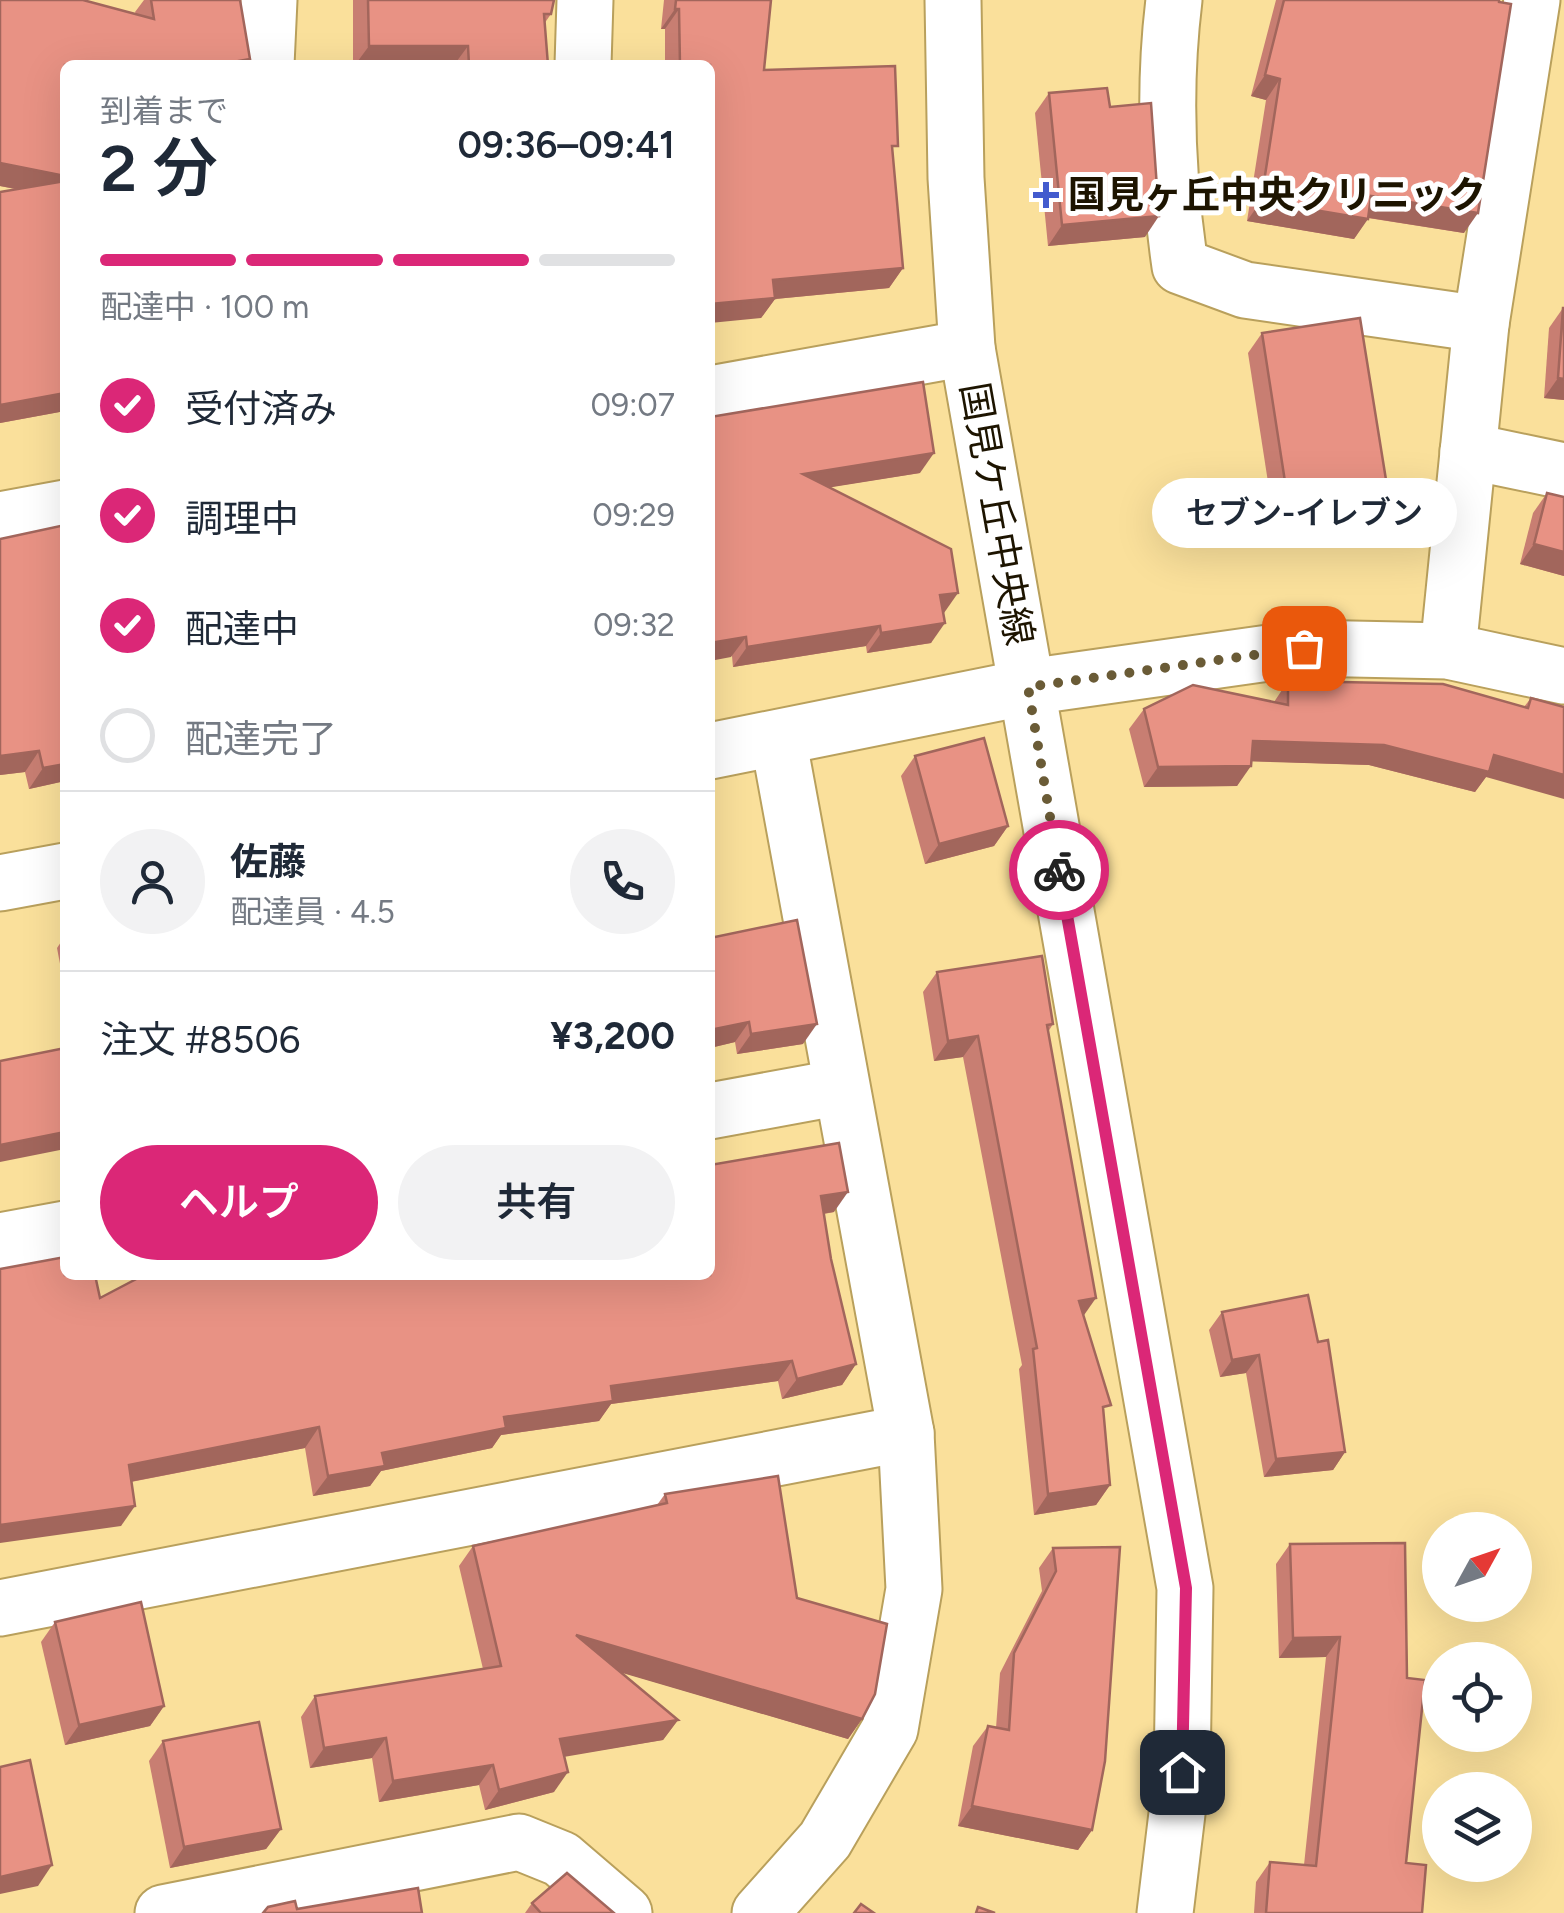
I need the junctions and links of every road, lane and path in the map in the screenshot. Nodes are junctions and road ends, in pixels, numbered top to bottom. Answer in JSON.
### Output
{"nodes":[{"id":1,"x":269,"y":0,"type":"edge"},
{"id":2,"x":585,"y":0,"type":"edge"},
{"id":3,"x":952,"y":0,"type":"edge"},
{"id":4,"x":1174,"y":0,"type":"edge"},
{"id":5,"x":1532,"y":0,"type":"edge"},
{"id":6,"x":266,"y":60,"type":"edge"},
{"id":7,"x":582,"y":60,"type":"edge"},
{"id":8,"x":1481,"y":324,"type":"junction"},
{"id":9,"x":968,"y":348,"type":"junction"},
{"id":10,"x":715,"y":393,"type":"edge"},
{"id":11,"x":1468,"y":451,"type":"junction"},
{"id":12,"x":1564,"y":471,"type":"edge"},
{"id":13,"x":60,"y":509,"type":"edge"},
{"id":14,"x":0,"y":520,"type":"edge"},
{"id":15,"x":1448,"y":652,"type":"junction"},
{"id":16,"x":1564,"y":676,"type":"edge"},
{"id":17,"x":1028,"y":687,"type":"junction"},
{"id":18,"x":778,"y":738,"type":"junction"},
{"id":19,"x":715,"y":750,"type":"edge"},
{"id":20,"x":60,"y":872,"type":"edge"},
{"id":21,"x":0,"y":884,"type":"edge"},
{"id":22,"x":841,"y":1087,"type":"junction"},
{"id":23,"x":715,"y":1110,"type":"edge"},
{"id":24,"x":60,"y":1231,"type":"edge"},
{"id":25,"x":0,"y":1242,"type":"edge"},
{"id":26,"x":906,"y":1433,"type":"junction"},
{"id":27,"x":0,"y":1608,"type":"edge"},
{"id":28,"x":163,"y":1913,"type":"edge"},
{"id":29,"x":624,"y":1913,"type":"edge"},
{"id":30,"x":760,"y":1913,"type":"edge"},
{"id":31,"x":1165,"y":1913,"type":"edge"}],
"edges":[{"from":1,"to":6,"type":"street"},
{"from":2,"to":7,"type":"street"},
{"from":3,"to":9,"type":"street","name":"国見ケ丘中央線"},
{"from":4,"to":8,"type":"street"},
{"from":5,"to":8,"type":"street"},
{"from":8,"to":11,"type":"street"},
{"from":9,"to":10,"type":"street"},
{"from":9,"to":17,"type":"street","name":"国見ケ丘中央線"},
{"from":11,"to":12,"type":"street"},
{"from":11,"to":15,"type":"street"},
{"from":13,"to":14,"type":"street"},
{"from":15,"to":16,"type":"street"},
{"from":15,"to":17,"type":"street"},
{"from":17,"to":18,"type":"street"},
{"from":17,"to":31,"type":"street","name":"国見ケ丘中央線"},
{"from":18,"to":19,"type":"street"},
{"from":18,"to":22,"type":"street"},
{"from":20,"to":21,"type":"street"},
{"from":22,"to":23,"type":"street"},
{"from":22,"to":26,"type":"street"},
{"from":24,"to":25,"type":"street"},
{"from":26,"to":27,"type":"street"},
{"from":26,"to":30,"type":"street"},
{"from":28,"to":29,"type":"street"}]}
